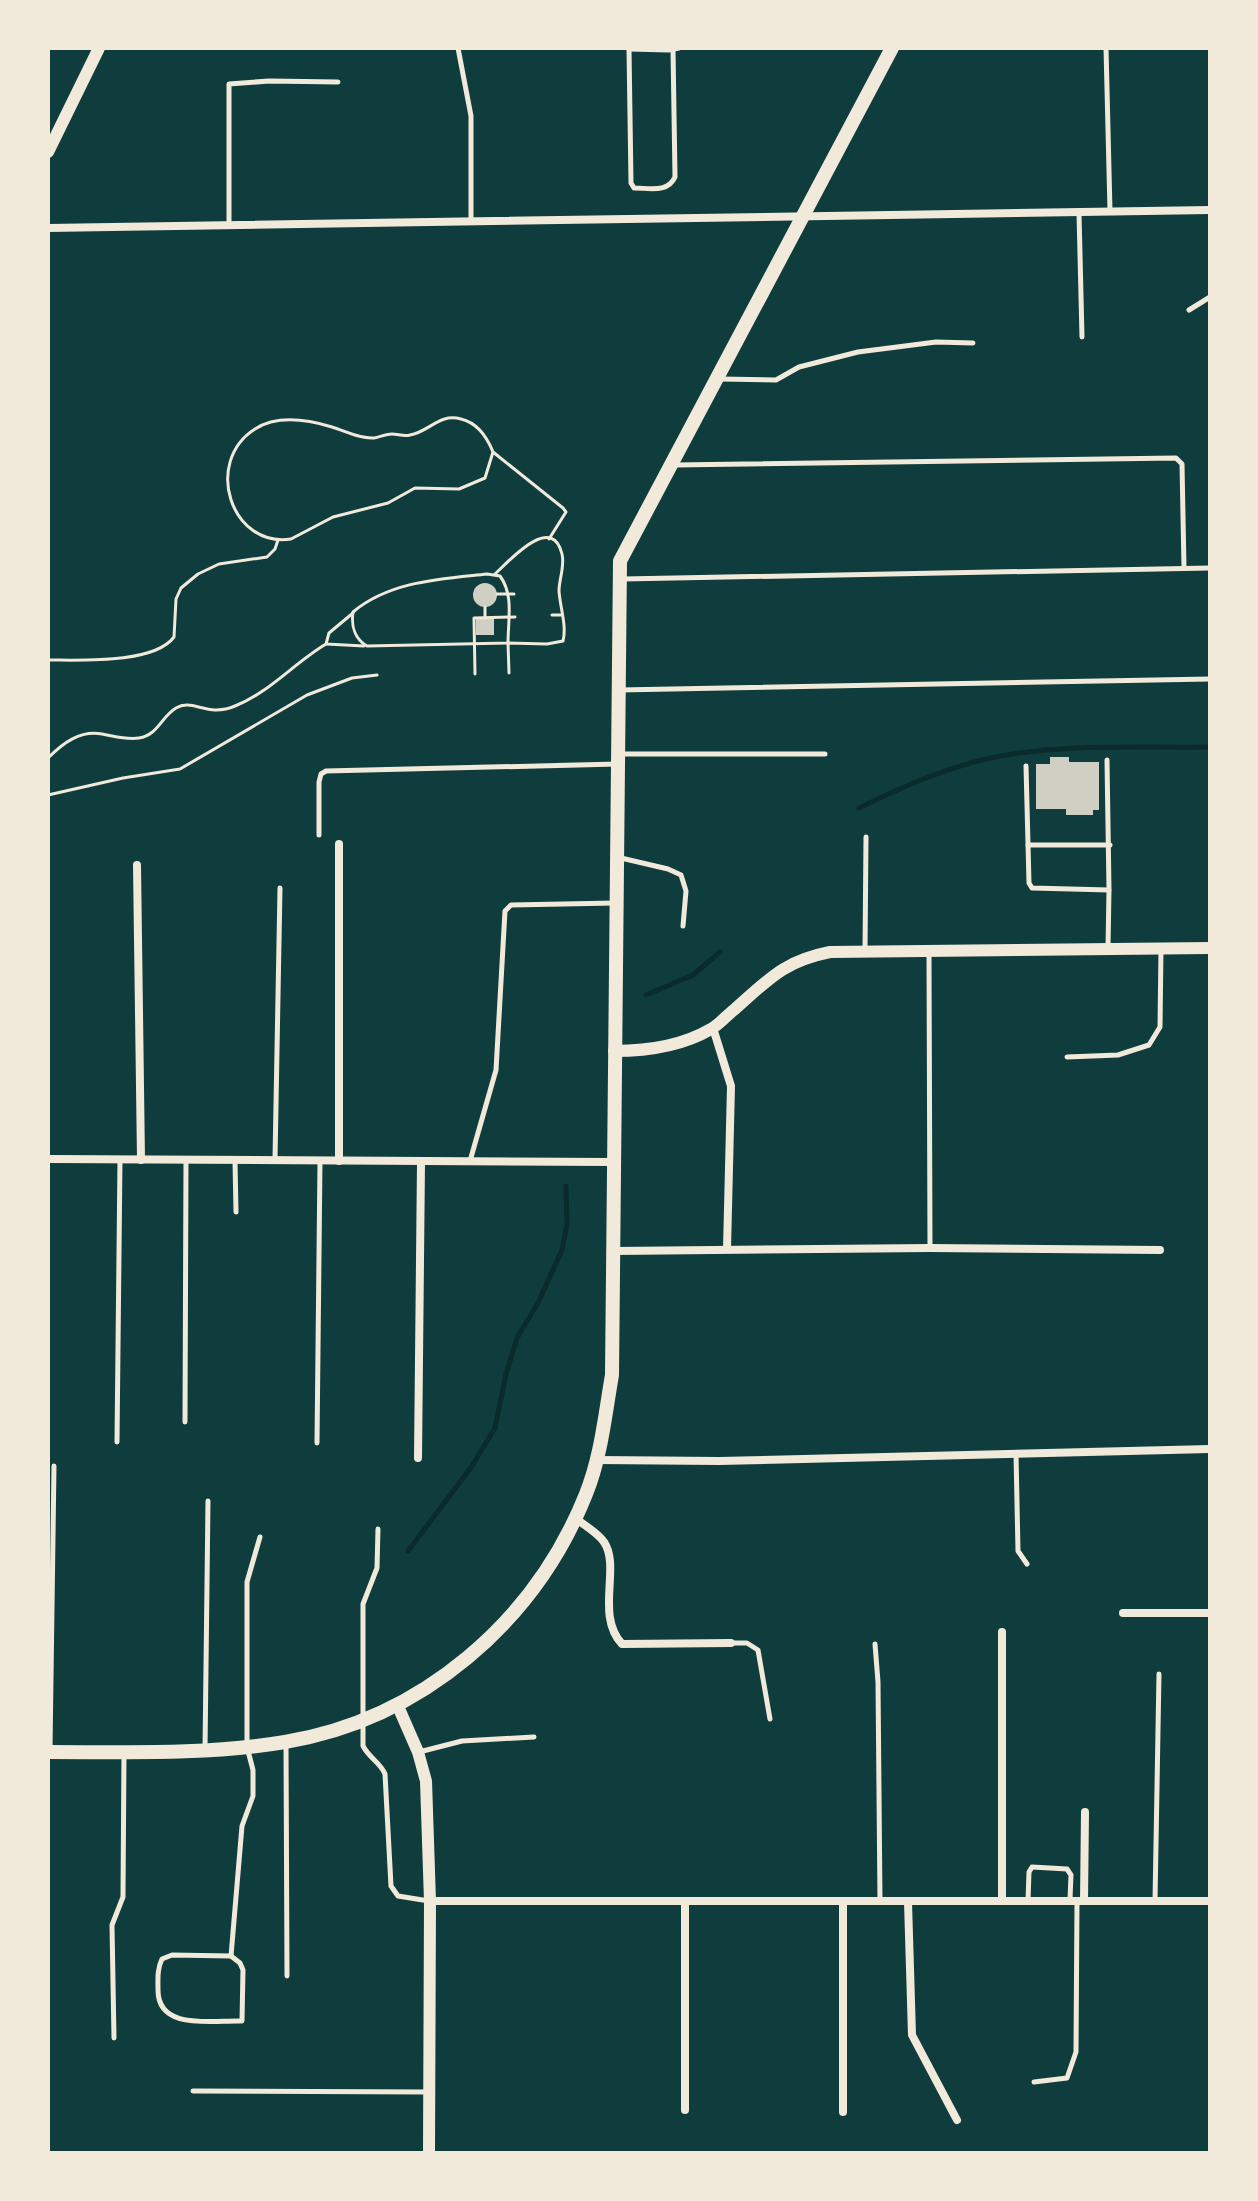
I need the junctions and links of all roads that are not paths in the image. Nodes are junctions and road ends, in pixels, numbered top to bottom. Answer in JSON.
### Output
{"nodes":[{"id":1,"x":99,"y":48,"type":"edge"},
{"id":2,"x":458,"y":48,"type":"edge"},
{"id":3,"x":892,"y":48,"type":"edge"},
{"id":4,"x":1106,"y":48,"type":"edge"},
{"id":5,"x":629,"y":49,"type":"edge"},
{"id":6,"x":676,"y":49,"type":"edge"},
{"id":7,"x":338,"y":82,"type":"dead end"},
{"id":8,"x":48,"y":152,"type":"edge"},
{"id":9,"x":1210,"y":210,"type":"edge"},
{"id":10,"x":1110,"y":212,"type":"junction"},
{"id":11,"x":1079,"y":213,"type":"junction"},
{"id":12,"x":804,"y":216,"type":"junction"},
{"id":13,"x":471,"y":221,"type":"junction"},
{"id":14,"x":229,"y":225,"type":"junction"},
{"id":15,"x":48,"y":228,"type":"edge"},
{"id":16,"x":1210,"y":297,"type":"edge"},
{"id":17,"x":1189,"y":310,"type":"dead end"},
{"id":18,"x":1082,"y":337,"type":"dead end"},
{"id":19,"x":973,"y":343,"type":"dead end"},
{"id":20,"x":715,"y":378,"type":"junction"},
{"id":21,"x":669,"y":465,"type":"junction"},
{"id":22,"x":1184,"y":568,"type":"junction"},
{"id":23,"x":1210,"y":568,"type":"edge"},
{"id":24,"x":618,"y":579,"type":"junction"},
{"id":25,"x":1210,"y":679,"type":"edge"},
{"id":26,"x":618,"y":690,"type":"junction"},
{"id":27,"x":825,"y":754,"type":"dead end"},
{"id":28,"x":618,"y":759,"type":"junction"},
{"id":29,"x":1107,"y":760,"type":"dead end"},
{"id":30,"x":1026,"y":766,"type":"dead end"},
{"id":31,"x":319,"y":835,"type":"dead end"},
{"id":32,"x":866,"y":837,"type":"dead end"},
{"id":33,"x":339,"y":844,"type":"dead end"},
{"id":34,"x":1028,"y":845,"type":"junction"},
{"id":35,"x":1110,"y":845,"type":"junction"},
{"id":36,"x":616,"y":858,"type":"junction"},
{"id":37,"x":137,"y":865,"type":"dead end"},
{"id":38,"x":280,"y":888,"type":"dead end"},
{"id":39,"x":1109,"y":890,"type":"junction"},
{"id":40,"x":616,"y":903,"type":"junction"},
{"id":41,"x":683,"y":926,"type":"dead end"},
{"id":42,"x":1210,"y":948,"type":"edge"},
{"id":43,"x":929,"y":949,"type":"junction"},
{"id":44,"x":1108,"y":949,"type":"junction"},
{"id":45,"x":1161,"y":949,"type":"junction"},
{"id":46,"x":865,"y":951,"type":"junction"},
{"id":47,"x":713,"y":1028,"type":"junction"},
{"id":48,"x":614,"y":1051,"type":"junction"},
{"id":49,"x":1067,"y":1057,"type":"dead end"},
{"id":50,"x":48,"y":1159,"type":"edge"},
{"id":51,"x":120,"y":1159,"type":"junction"},
{"id":52,"x":141,"y":1160,"type":"junction"},
{"id":53,"x":186,"y":1160,"type":"junction"},
{"id":54,"x":235,"y":1160,"type":"junction"},
{"id":55,"x":275,"y":1160,"type":"junction"},
{"id":56,"x":320,"y":1161,"type":"junction"},
{"id":57,"x":339,"y":1161,"type":"junction"},
{"id":58,"x":421,"y":1162,"type":"junction"},
{"id":59,"x":470,"y":1162,"type":"junction"},
{"id":60,"x":614,"y":1162,"type":"junction"},
{"id":61,"x":236,"y":1212,"type":"dead end"},
{"id":62,"x":930,"y":1248,"type":"junction"},
{"id":63,"x":727,"y":1249,"type":"junction"},
{"id":64,"x":1160,"y":1250,"type":"dead end"},
{"id":65,"x":614,"y":1251,"type":"junction"},
{"id":66,"x":185,"y":1422,"type":"dead end"},
{"id":67,"x":117,"y":1442,"type":"dead end"},
{"id":68,"x":317,"y":1443,"type":"dead end"},
{"id":69,"x":1210,"y":1449,"type":"edge"},
{"id":70,"x":1016,"y":1454,"type":"junction"},
{"id":71,"x":418,"y":1458,"type":"dead end"},
{"id":72,"x":597,"y":1460,"type":"junction"},
{"id":73,"x":54,"y":1466,"type":"dead end"},
{"id":74,"x":208,"y":1501,"type":"dead end"},
{"id":75,"x":575,"y":1518,"type":"junction"},
{"id":76,"x":378,"y":1529,"type":"dead end"},
{"id":77,"x":260,"y":1537,"type":"dead end"},
{"id":78,"x":1027,"y":1564,"type":"dead end"},
{"id":79,"x":1123,"y":1613,"type":"dead end"},
{"id":80,"x":1210,"y":1613,"type":"edge"},
{"id":81,"x":1002,"y":1632,"type":"dead end"},
{"id":82,"x":731,"y":1643,"type":"joint"},
{"id":83,"x":875,"y":1644,"type":"dead end"},
{"id":84,"x":1159,"y":1674,"type":"dead end"},
{"id":85,"x":397,"y":1704,"type":"junction"},
{"id":86,"x":363,"y":1718,"type":"junction"},
{"id":87,"x":770,"y":1719,"type":"dead end"},
{"id":88,"x":534,"y":1737,"type":"dead end"},
{"id":89,"x":286,"y":1742,"type":"junction"},
{"id":90,"x":247,"y":1747,"type":"junction"},
{"id":91,"x":124,"y":1751,"type":"junction"},
{"id":92,"x":205,"y":1751,"type":"junction"},
{"id":93,"x":49,"y":1752,"type":"edge"},
{"id":94,"x":418,"y":1752,"type":"junction"},
{"id":95,"x":1085,"y":1812,"type":"dead end"},
{"id":96,"x":1077,"y":1900,"type":"junction"},
{"id":97,"x":430,"y":1901,"type":"junction"},
{"id":98,"x":1002,"y":1901,"type":"junction"},
{"id":99,"x":1028,"y":1901,"type":"junction"},
{"id":100,"x":1155,"y":1901,"type":"junction"},
{"id":101,"x":1210,"y":1901,"type":"edge"},
{"id":102,"x":685,"y":1902,"type":"junction"},
{"id":103,"x":843,"y":1902,"type":"junction"},
{"id":104,"x":880,"y":1902,"type":"junction"},
{"id":105,"x":908,"y":1902,"type":"junction"},
{"id":106,"x":231,"y":1956,"type":"junction"},
{"id":107,"x":287,"y":1976,"type":"dead end"},
{"id":108,"x":114,"y":2038,"type":"dead end"},
{"id":109,"x":1034,"y":2082,"type":"dead end"},
{"id":110,"x":193,"y":2091,"type":"dead end"},
{"id":111,"x":430,"y":2092,"type":"junction"},
{"id":112,"x":685,"y":2110,"type":"dead end"},
{"id":113,"x":843,"y":2112,"type":"dead end"},
{"id":114,"x":957,"y":2120,"type":"dead end"},
{"id":115,"x":429,"y":2153,"type":"edge"}],
"edges":[{"from":1,"to":8,"type":"street"},
{"from":2,"to":13,"type":"lane"},
{"from":3,"to":12,"type":"main road"},
{"from":4,"to":10,"type":"lane"},
{"from":5,"to":6,"type":"lane"},
{"from":5,"to":6,"type":"lane"},
{"from":7,"to":14,"type":"lane"},
{"from":9,"to":10,"type":"street"},
{"from":10,"to":11,"type":"street"},
{"from":11,"to":12,"type":"street"},
{"from":11,"to":18,"type":"lane"},
{"from":12,"to":13,"type":"street"},
{"from":12,"to":20,"type":"main road"},
{"from":13,"to":14,"type":"street"},
{"from":14,"to":15,"type":"street"},
{"from":16,"to":17,"type":"lane"},
{"from":19,"to":20,"type":"lane"},
{"from":20,"to":21,"type":"main road"},
{"from":21,"to":22,"type":"lane"},
{"from":21,"to":24,"type":"main road"},
{"from":22,"to":23,"type":"lane"},
{"from":22,"to":24,"type":"lane"},
{"from":24,"to":26,"type":"main road"},
{"from":25,"to":26,"type":"lane"},
{"from":26,"to":28,"type":"main road"},
{"from":27,"to":28,"type":"lane"},
{"from":28,"to":31,"type":"lane"},
{"from":28,"to":36,"type":"main road"},
{"from":29,"to":35,"type":"lane"},
{"from":30,"to":34,"type":"lane"},
{"from":32,"to":46,"type":"lane"},
{"from":33,"to":57,"type":"street"},
{"from":34,"to":35,"type":"lane"},
{"from":34,"to":39,"type":"lane"},
{"from":35,"to":39,"type":"lane"},
{"from":36,"to":40,"type":"main road"},
{"from":36,"to":41,"type":"lane"},
{"from":37,"to":52,"type":"street"},
{"from":38,"to":55,"type":"lane"},
{"from":39,"to":44,"type":"lane"},
{"from":40,"to":48,"type":"main road"},
{"from":40,"to":59,"type":"lane"},
{"from":42,"to":45,"type":"street"},
{"from":43,"to":44,"type":"street"},
{"from":43,"to":46,"type":"street"},
{"from":43,"to":62,"type":"lane"},
{"from":44,"to":45,"type":"street"},
{"from":45,"to":49,"type":"lane"},
{"from":46,"to":47,"type":"street"},
{"from":47,"to":48,"type":"street"},
{"from":47,"to":63,"type":"street"},
{"from":48,"to":60,"type":"main road"},
{"from":50,"to":51,"type":"street"},
{"from":51,"to":52,"type":"street"},
{"from":51,"to":67,"type":"lane"},
{"from":52,"to":53,"type":"street"},
{"from":53,"to":54,"type":"street"},
{"from":53,"to":66,"type":"lane"},
{"from":54,"to":55,"type":"street"},
{"from":54,"to":61,"type":"lane"},
{"from":55,"to":56,"type":"street"},
{"from":56,"to":57,"type":"street"},
{"from":56,"to":68,"type":"lane"},
{"from":57,"to":58,"type":"street"},
{"from":58,"to":59,"type":"street"},
{"from":58,"to":71,"type":"street"},
{"from":59,"to":60,"type":"street"},
{"from":60,"to":65,"type":"main road"},
{"from":62,"to":63,"type":"street"},
{"from":62,"to":64,"type":"street"},
{"from":63,"to":65,"type":"street"},
{"from":65,"to":72,"type":"main road"},
{"from":69,"to":70,"type":"street"},
{"from":70,"to":72,"type":"street"},
{"from":70,"to":78,"type":"lane"},
{"from":72,"to":75,"type":"main road"},
{"from":73,"to":93,"type":"lane"},
{"from":74,"to":92,"type":"lane"},
{"from":75,"to":82,"type":"street"},
{"from":75,"to":85,"type":"main road"},
{"from":76,"to":86,"type":"lane"},
{"from":77,"to":90,"type":"lane"},
{"from":79,"to":80,"type":"street"},
{"from":81,"to":98,"type":"street"},
{"from":82,"to":87,"type":"lane"},
{"from":83,"to":104,"type":"lane"},
{"from":84,"to":100,"type":"lane"},
{"from":85,"to":86,"type":"main road"},
{"from":85,"to":94,"type":"street"},
{"from":86,"to":89,"type":"main road"},
{"from":86,"to":97,"type":"lane"},
{"from":88,"to":94,"type":"lane"},
{"from":89,"to":90,"type":"main road"},
{"from":89,"to":107,"type":"lane"},
{"from":90,"to":92,"type":"main road"},
{"from":90,"to":106,"type":"lane"},
{"from":91,"to":92,"type":"main road"},
{"from":91,"to":93,"type":"main road"},
{"from":91,"to":108,"type":"lane"},
{"from":94,"to":97,"type":"street"},
{"from":95,"to":96,"type":"street"},
{"from":96,"to":99,"type":"street"},
{"from":96,"to":99,"type":"lane"},
{"from":96,"to":100,"type":"street"},
{"from":96,"to":109,"type":"lane"},
{"from":97,"to":102,"type":"street"},
{"from":97,"to":111,"type":"street"},
{"from":98,"to":99,"type":"street"},
{"from":98,"to":105,"type":"street"},
{"from":100,"to":101,"type":"street"},
{"from":102,"to":103,"type":"street"},
{"from":102,"to":112,"type":"street"},
{"from":103,"to":104,"type":"street"},
{"from":103,"to":113,"type":"street"},
{"from":104,"to":105,"type":"street"},
{"from":105,"to":114,"type":"street"},
{"from":106,"to":106,"type":"lane"},
{"from":110,"to":111,"type":"lane"},
{"from":111,"to":115,"type":"street"}]}
